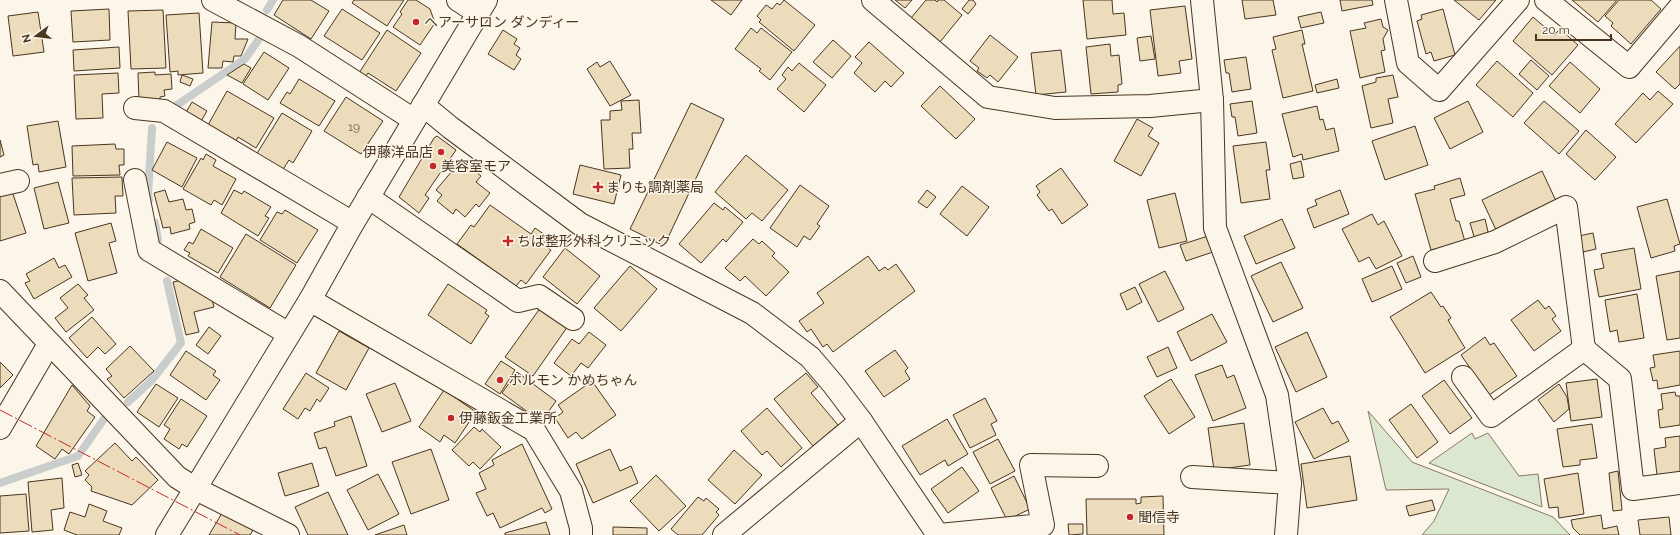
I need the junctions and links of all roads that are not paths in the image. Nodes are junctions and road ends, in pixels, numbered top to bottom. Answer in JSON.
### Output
{"nodes":[{"id":1,"x":213,"y":0,"type":"edge"},
{"id":2,"x":458,"y":0,"type":"edge"},
{"id":3,"x":873,"y":0,"type":"edge"},
{"id":4,"x":1202,"y":0,"type":"edge"},
{"id":5,"x":1396,"y":0,"type":"edge"},
{"id":6,"x":1518,"y":0,"type":"edge"},
{"id":7,"x":1546,"y":0,"type":"edge"},
{"id":8,"x":1677,"y":0,"type":"edge"},
{"id":9,"x":1680,"y":3,"type":"edge"},
{"id":10,"x":482,"y":7,"type":"edge"},
{"id":11,"x":1680,"y":7,"type":"edge"},
{"id":12,"x":1212,"y":100,"type":"junction"},
{"id":13,"x":136,"y":108,"type":"dead end"},
{"id":14,"x":418,"y":112,"type":"junction"},
{"id":15,"x":136,"y":180,"type":"dead end"},
{"id":16,"x":368,"y":197,"type":"junction"},
{"id":17,"x":353,"y":223,"type":"junction"},
{"id":18,"x":1435,"y":261,"type":"dead end"},
{"id":19,"x":0,"y":291,"type":"edge"},
{"id":20,"x":310,"y":300,"type":"junction"},
{"id":21,"x":573,"y":319,"type":"dead end"},
{"id":22,"x":289,"y":334,"type":"junction"},
{"id":23,"x":49,"y":344,"type":"junction"},
{"id":24,"x":1584,"y":349,"type":"junction"},
{"id":25,"x":1463,"y":377,"type":"dead end"},
{"id":26,"x":862,"y":421,"type":"junction"},
{"id":27,"x":0,"y":428,"type":"edge"},
{"id":28,"x":1097,"y":466,"type":"dead end"},
{"id":29,"x":1192,"y":477,"type":"dead end"},
{"id":30,"x":1290,"y":483,"type":"junction"},
{"id":31,"x":1680,"y":483,"type":"edge"},
{"id":32,"x":196,"y":489,"type":"junction"},
{"id":33,"x":734,"y":532,"type":"edge"},
{"id":34,"x":167,"y":535,"type":"edge"},
{"id":35,"x":288,"y":535,"type":"edge"},
{"id":36,"x":581,"y":535,"type":"edge"},
{"id":37,"x":939,"y":535,"type":"edge"},
{"id":38,"x":1286,"y":535,"type":"edge"}],
"edges":[{"from":1,"to":14,"type":"street"},
{"from":2,"to":10,"type":"street"},
{"from":3,"to":12,"type":"street"},
{"from":4,"to":12,"type":"street"},
{"from":5,"to":6,"type":"street"},
{"from":7,"to":11,"type":"street"},
{"from":8,"to":9,"type":"street"},
{"from":10,"to":14,"type":"street"},
{"from":12,"to":30,"type":"street"},
{"from":13,"to":17,"type":"street"},
{"from":14,"to":16,"type":"street"},
{"from":14,"to":26,"type":"street"},
{"from":15,"to":22,"type":"street"},
{"from":16,"to":17,"type":"street"},
{"from":16,"to":21,"type":"street"},
{"from":17,"to":20,"type":"street"},
{"from":18,"to":24,"type":"street"},
{"from":19,"to":23,"type":"street"},
{"from":20,"to":22,"type":"street"},
{"from":20,"to":36,"type":"street"},
{"from":22,"to":32,"type":"street"},
{"from":23,"to":27,"type":"street"},
{"from":23,"to":32,"type":"street"},
{"from":24,"to":25,"type":"street"},
{"from":24,"to":31,"type":"street"},
{"from":26,"to":33,"type":"street"},
{"from":26,"to":37,"type":"street"},
{"from":28,"to":37,"type":"street"},
{"from":29,"to":30,"type":"street"},
{"from":30,"to":38,"type":"street"},
{"from":32,"to":34,"type":"street"},
{"from":32,"to":35,"type":"street"}]}
